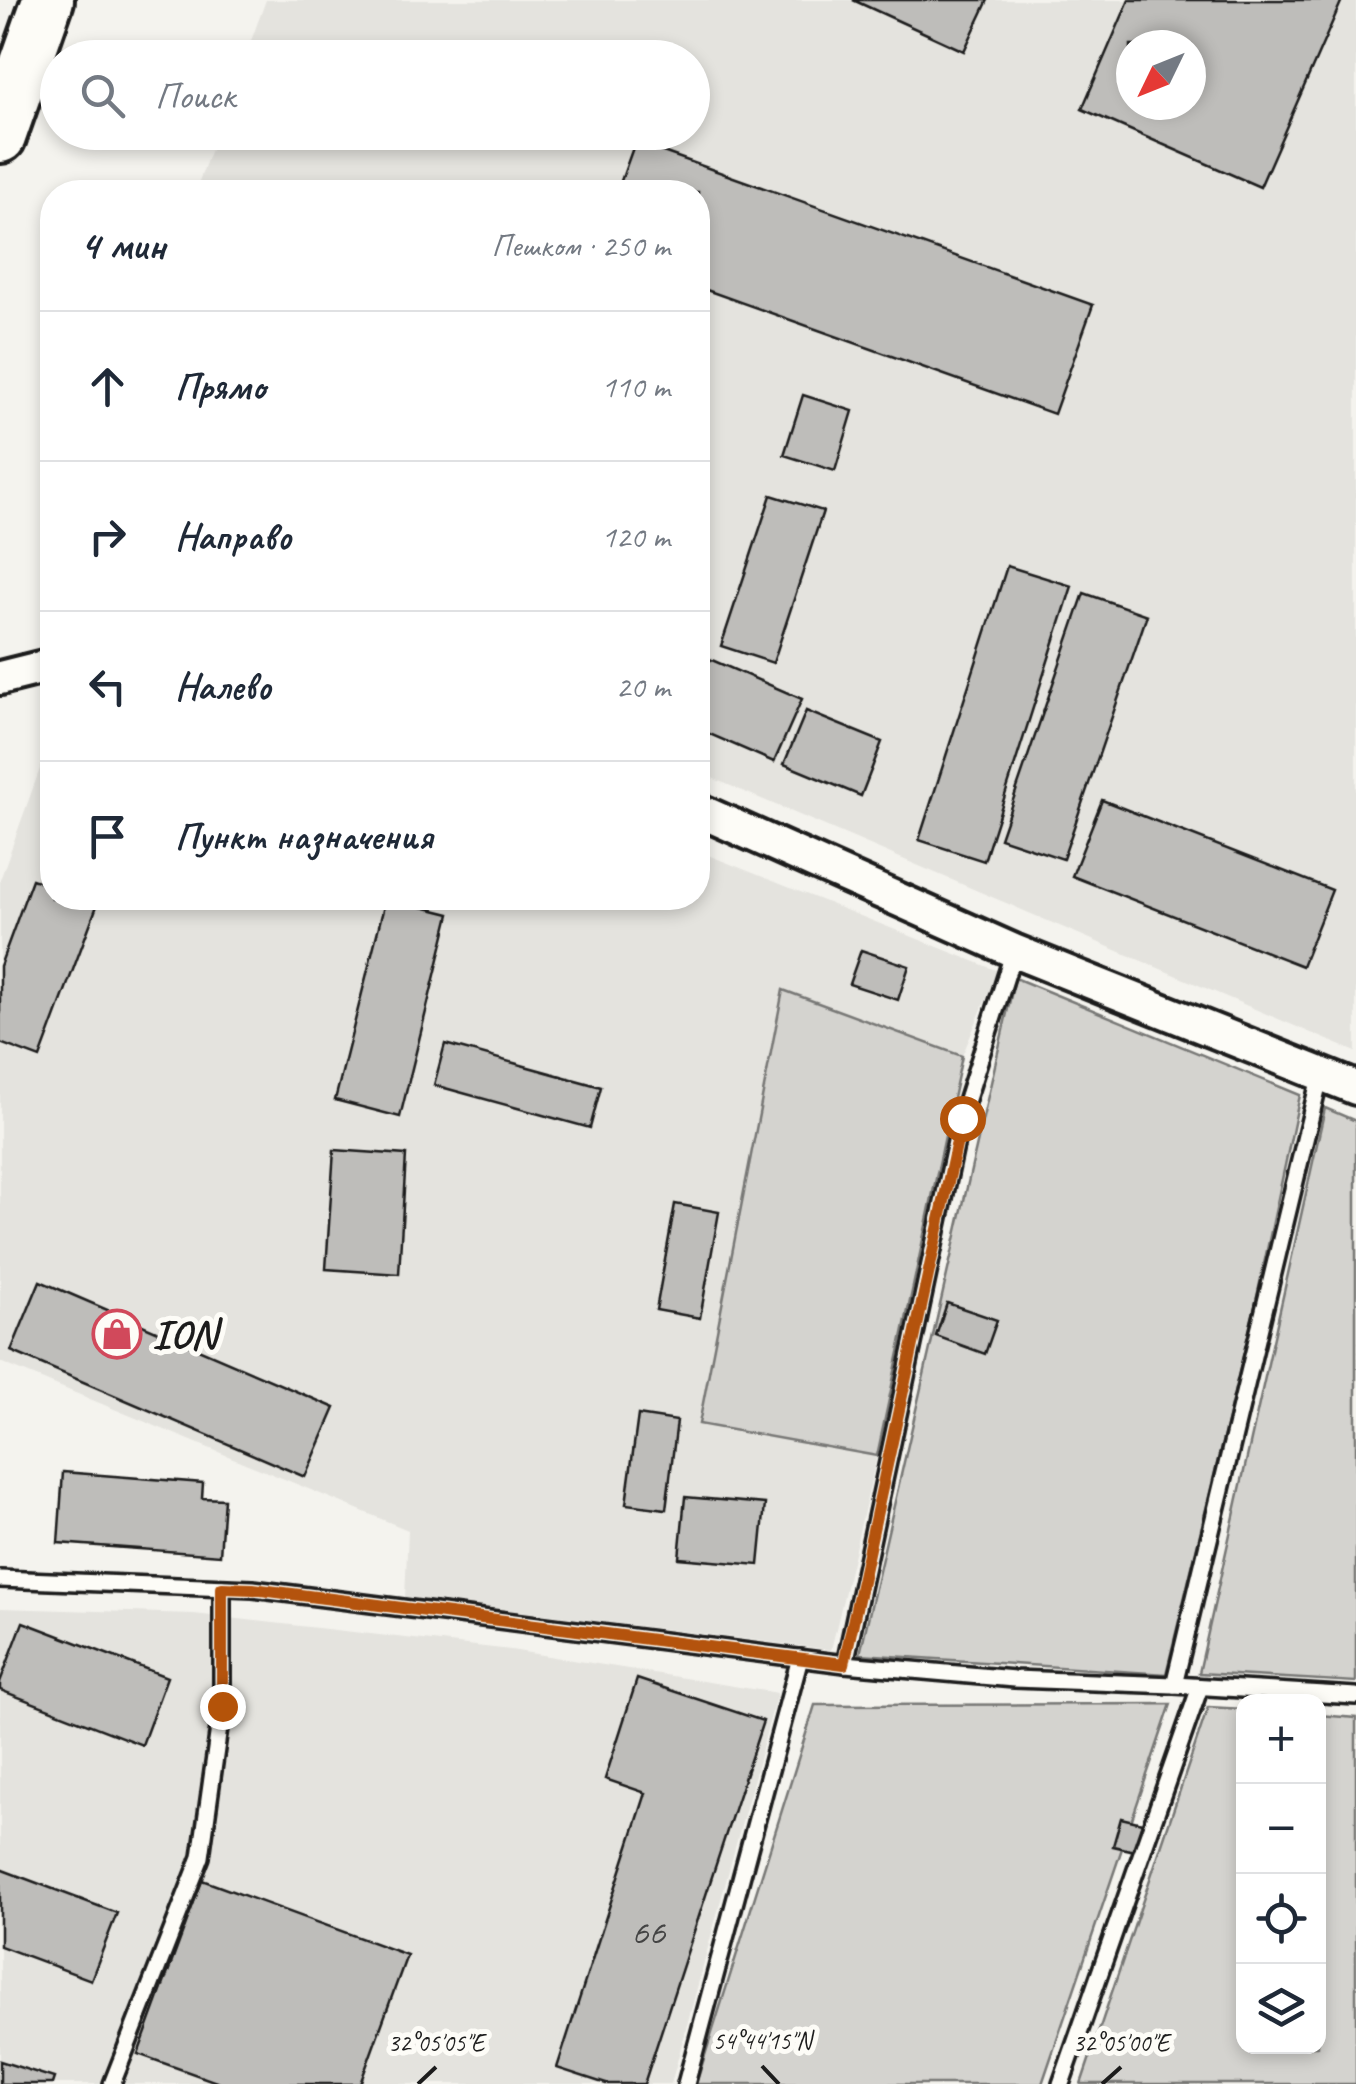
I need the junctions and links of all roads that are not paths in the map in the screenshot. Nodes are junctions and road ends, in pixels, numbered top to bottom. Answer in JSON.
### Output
{"nodes":[{"id":1,"x":48,"y":0,"type":"edge"},
{"id":2,"x":0,"y":137,"type":"edge"},
{"id":3,"x":40,"y":669,"type":"edge"},
{"id":4,"x":0,"y":678,"type":"edge"},
{"id":5,"x":710,"y":815,"type":"edge"},
{"id":6,"x":1014,"y":951,"type":"junction"},
{"id":7,"x":1321,"y":1073,"type":"junction"},
{"id":8,"x":1356,"y":1088,"type":"edge"},
{"id":9,"x":0,"y":1579,"type":"edge"},
{"id":10,"x":222,"y":1588,"type":"junction"},
{"id":11,"x":800,"y":1658,"type":"junction"},
{"id":12,"x":844,"y":1664,"type":"junction"},
{"id":13,"x":1174,"y":1685,"type":"junction"},
{"id":14,"x":1200,"y":1687,"type":"junction"},
{"id":15,"x":1356,"y":1696,"type":"edge"},
{"id":16,"x":112,"y":2084,"type":"edge"},
{"id":17,"x":686,"y":2084,"type":"edge"},
{"id":18,"x":1061,"y":2084,"type":"edge"}],
"edges":[{"from":1,"to":2,"type":"main road"},
{"from":3,"to":4,"type":"street"},
{"from":5,"to":6,"type":"street"},
{"from":6,"to":7,"type":"street"},
{"from":6,"to":12,"type":"lane"},
{"from":7,"to":8,"type":"street"},
{"from":7,"to":13,"type":"lane"},
{"from":9,"to":10,"type":"lane"},
{"from":10,"to":11,"type":"lane"},
{"from":10,"to":16,"type":"lane"},
{"from":11,"to":12,"type":"lane"},
{"from":11,"to":17,"type":"lane"},
{"from":12,"to":13,"type":"lane"},
{"from":13,"to":14,"type":"lane"},
{"from":14,"to":15,"type":"lane"},
{"from":14,"to":18,"type":"lane"}]}
